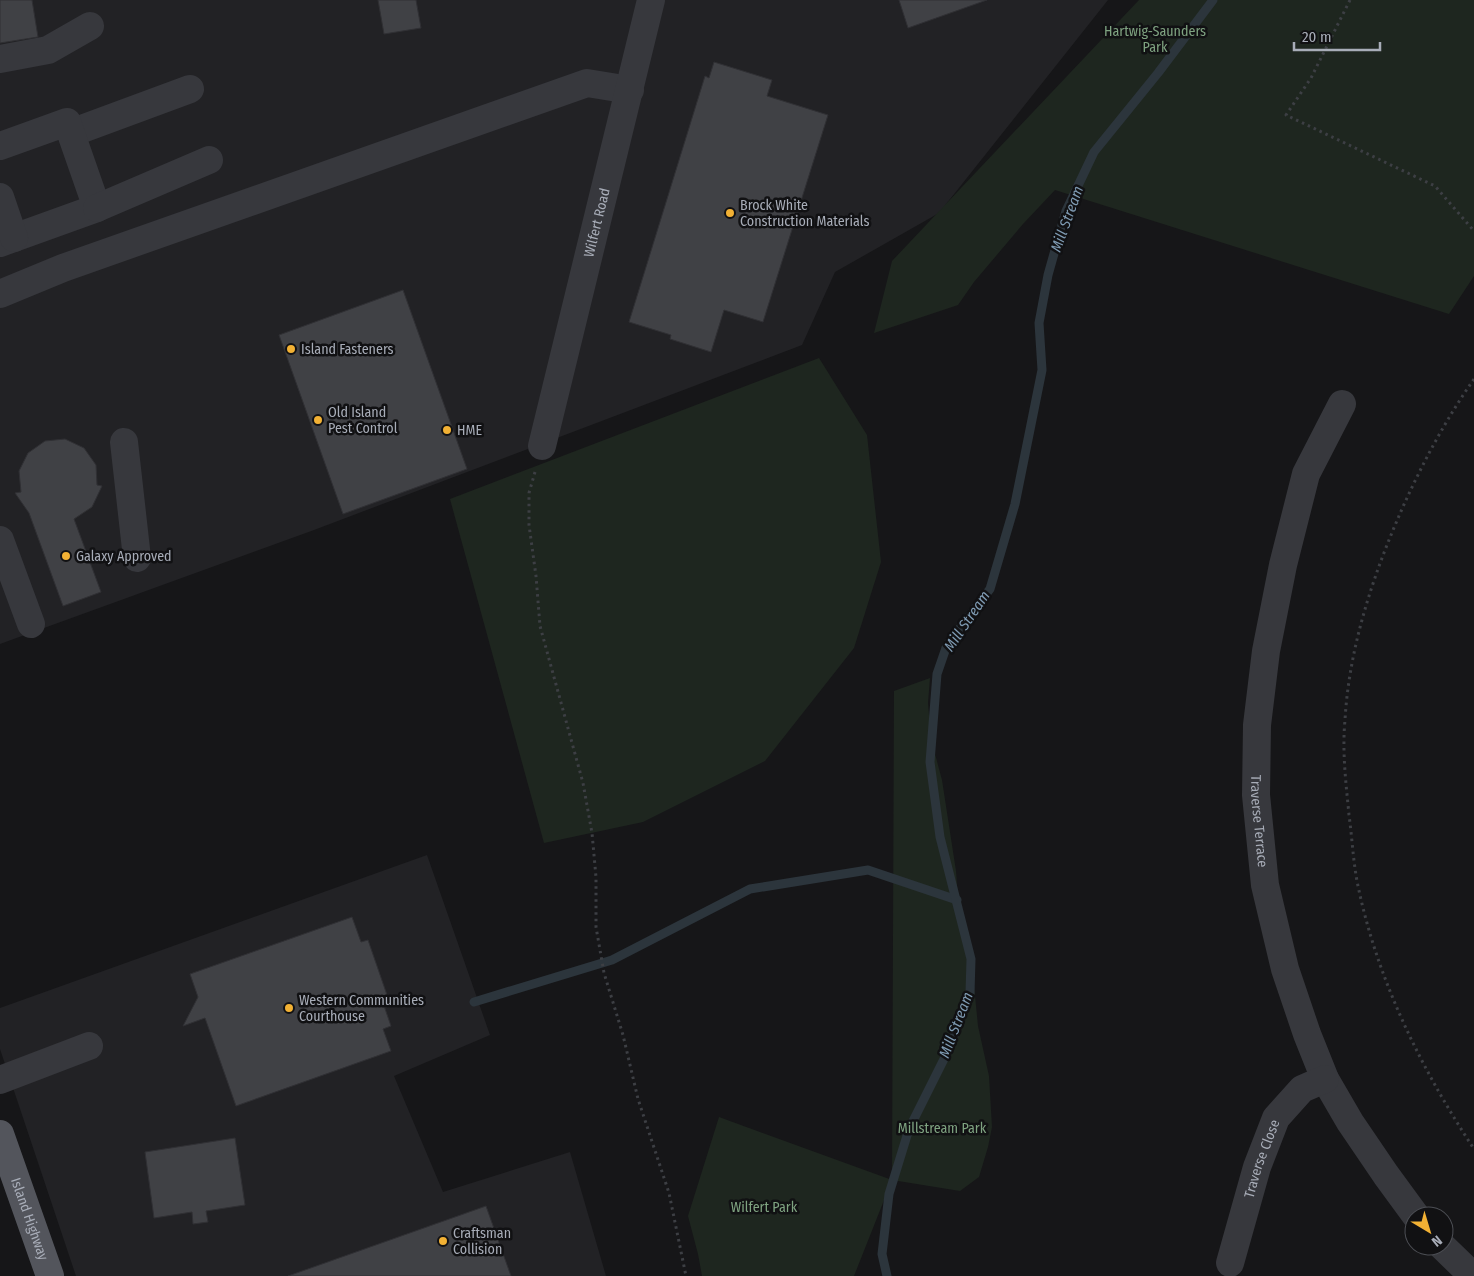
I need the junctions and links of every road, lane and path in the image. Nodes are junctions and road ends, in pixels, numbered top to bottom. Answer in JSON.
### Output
{"nodes":[{"id":1,"x":651,"y":0,"type":"edge"},
{"id":2,"x":1350,"y":0,"type":"edge"},
{"id":3,"x":90,"y":26,"type":"dead end"},
{"id":4,"x":0,"y":58,"type":"edge"},
{"id":5,"x":190,"y":89,"type":"dead end"},
{"id":6,"x":630,"y":90,"type":"junction"},
{"id":7,"x":71,"y":133,"type":"junction"},
{"id":8,"x":0,"y":146,"type":"edge"},
{"id":9,"x":208,"y":160,"type":"dead end"},
{"id":10,"x":0,"y":197,"type":"edge"},
{"id":11,"x":97,"y":208,"type":"junction"},
{"id":12,"x":1474,"y":231,"type":"edge"},
{"id":13,"x":7,"y":240,"type":"edge"},
{"id":14,"x":0,"y":294,"type":"edge"},
{"id":15,"x":1474,"y":379,"type":"edge"},
{"id":16,"x":1342,"y":404,"type":"dead end"},
{"id":17,"x":124,"y":442,"type":"dead end"},
{"id":18,"x":542,"y":446,"type":"joint"},
{"id":19,"x":0,"y":540,"type":"edge"},
{"id":20,"x":137,"y":558,"type":"dead end"},
{"id":21,"x":31,"y":624,"type":"dead end"},
{"id":22,"x":89,"y":1046,"type":"dead end"},
{"id":23,"x":1325,"y":1079,"type":"junction"},
{"id":24,"x":0,"y":1080,"type":"edge"},
{"id":25,"x":0,"y":1134,"type":"edge"},
{"id":26,"x":1474,"y":1148,"type":"edge"},
{"id":27,"x":1409,"y":1206,"type":"edge"},
{"id":28,"x":1452,"y":1256,"type":"edge"},
{"id":29,"x":1230,"y":1263,"type":"dead end"},
{"id":30,"x":50,"y":1276,"type":"edge"},
{"id":31,"x":686,"y":1276,"type":"edge"},
{"id":32,"x":1473,"y":1276,"type":"edge"}],
"edges":[{"from":1,"to":6,"type":"street","name":"Wilfert Road"},
{"from":2,"to":12,"type":"path"},
{"from":3,"to":4,"type":"street"},
{"from":5,"to":7,"type":"street"},
{"from":6,"to":14,"type":"street"},
{"from":6,"to":18,"type":"street","name":"Wilfert Road"},
{"from":7,"to":8,"type":"street"},
{"from":7,"to":11,"type":"street"},
{"from":9,"to":11,"type":"street"},
{"from":10,"to":13,"type":"street"},
{"from":11,"to":13,"type":"street"},
{"from":15,"to":26,"type":"path"},
{"from":16,"to":23,"type":"street","name":"Traverse Terrace"},
{"from":17,"to":20,"type":"street"},
{"from":18,"to":31,"type":"path"},
{"from":19,"to":21,"type":"street"},
{"from":22,"to":24,"type":"street"},
{"from":23,"to":27,"type":"street","name":"Traverse Terrace"},
{"from":23,"to":29,"type":"street","name":"Traverse Close"},
{"from":25,"to":30,"type":"main road","name":"Island Highway"},
{"from":28,"to":32,"type":"street"}]}
